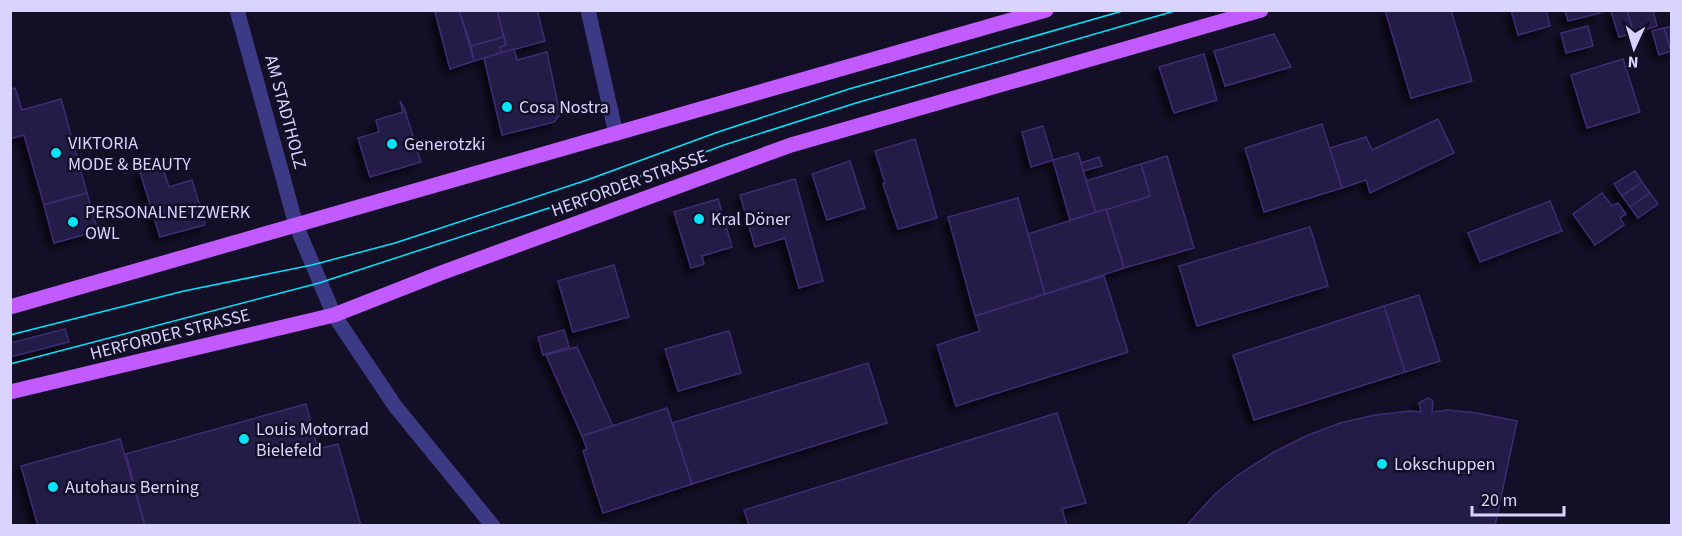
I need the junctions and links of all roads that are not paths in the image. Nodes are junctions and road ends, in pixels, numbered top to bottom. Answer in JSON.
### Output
{"nodes":[{"id":1,"x":237,"y":10,"type":"edge"},
{"id":2,"x":588,"y":10,"type":"edge"},
{"id":3,"x":1046,"y":10,"type":"edge"},
{"id":4,"x":1261,"y":10,"type":"edge"},
{"id":5,"x":616,"y":134,"type":"junction"},
{"id":6,"x":296,"y":225,"type":"junction"},
{"id":7,"x":10,"y":307,"type":"edge"},
{"id":8,"x":334,"y":315,"type":"junction"},
{"id":9,"x":10,"y":392,"type":"edge"},
{"id":10,"x":493,"y":525,"type":"edge"}],
"edges":[{"from":1,"to":6,"type":"street","name":"AM STADTHOLZ"},
{"from":2,"to":5,"type":"street"},
{"from":3,"to":5,"type":"main road"},
{"from":4,"to":8,"type":"main road","name":"HERFORDER STRASSE"},
{"from":5,"to":6,"type":"main road"},
{"from":6,"to":7,"type":"main road"},
{"from":6,"to":8,"type":"street","name":"AM STADTHOLZ"},
{"from":8,"to":9,"type":"main road","name":"HERFORDER STRASSE"},
{"from":8,"to":10,"type":"street","name":"AM STADTHOLZ"}]}
